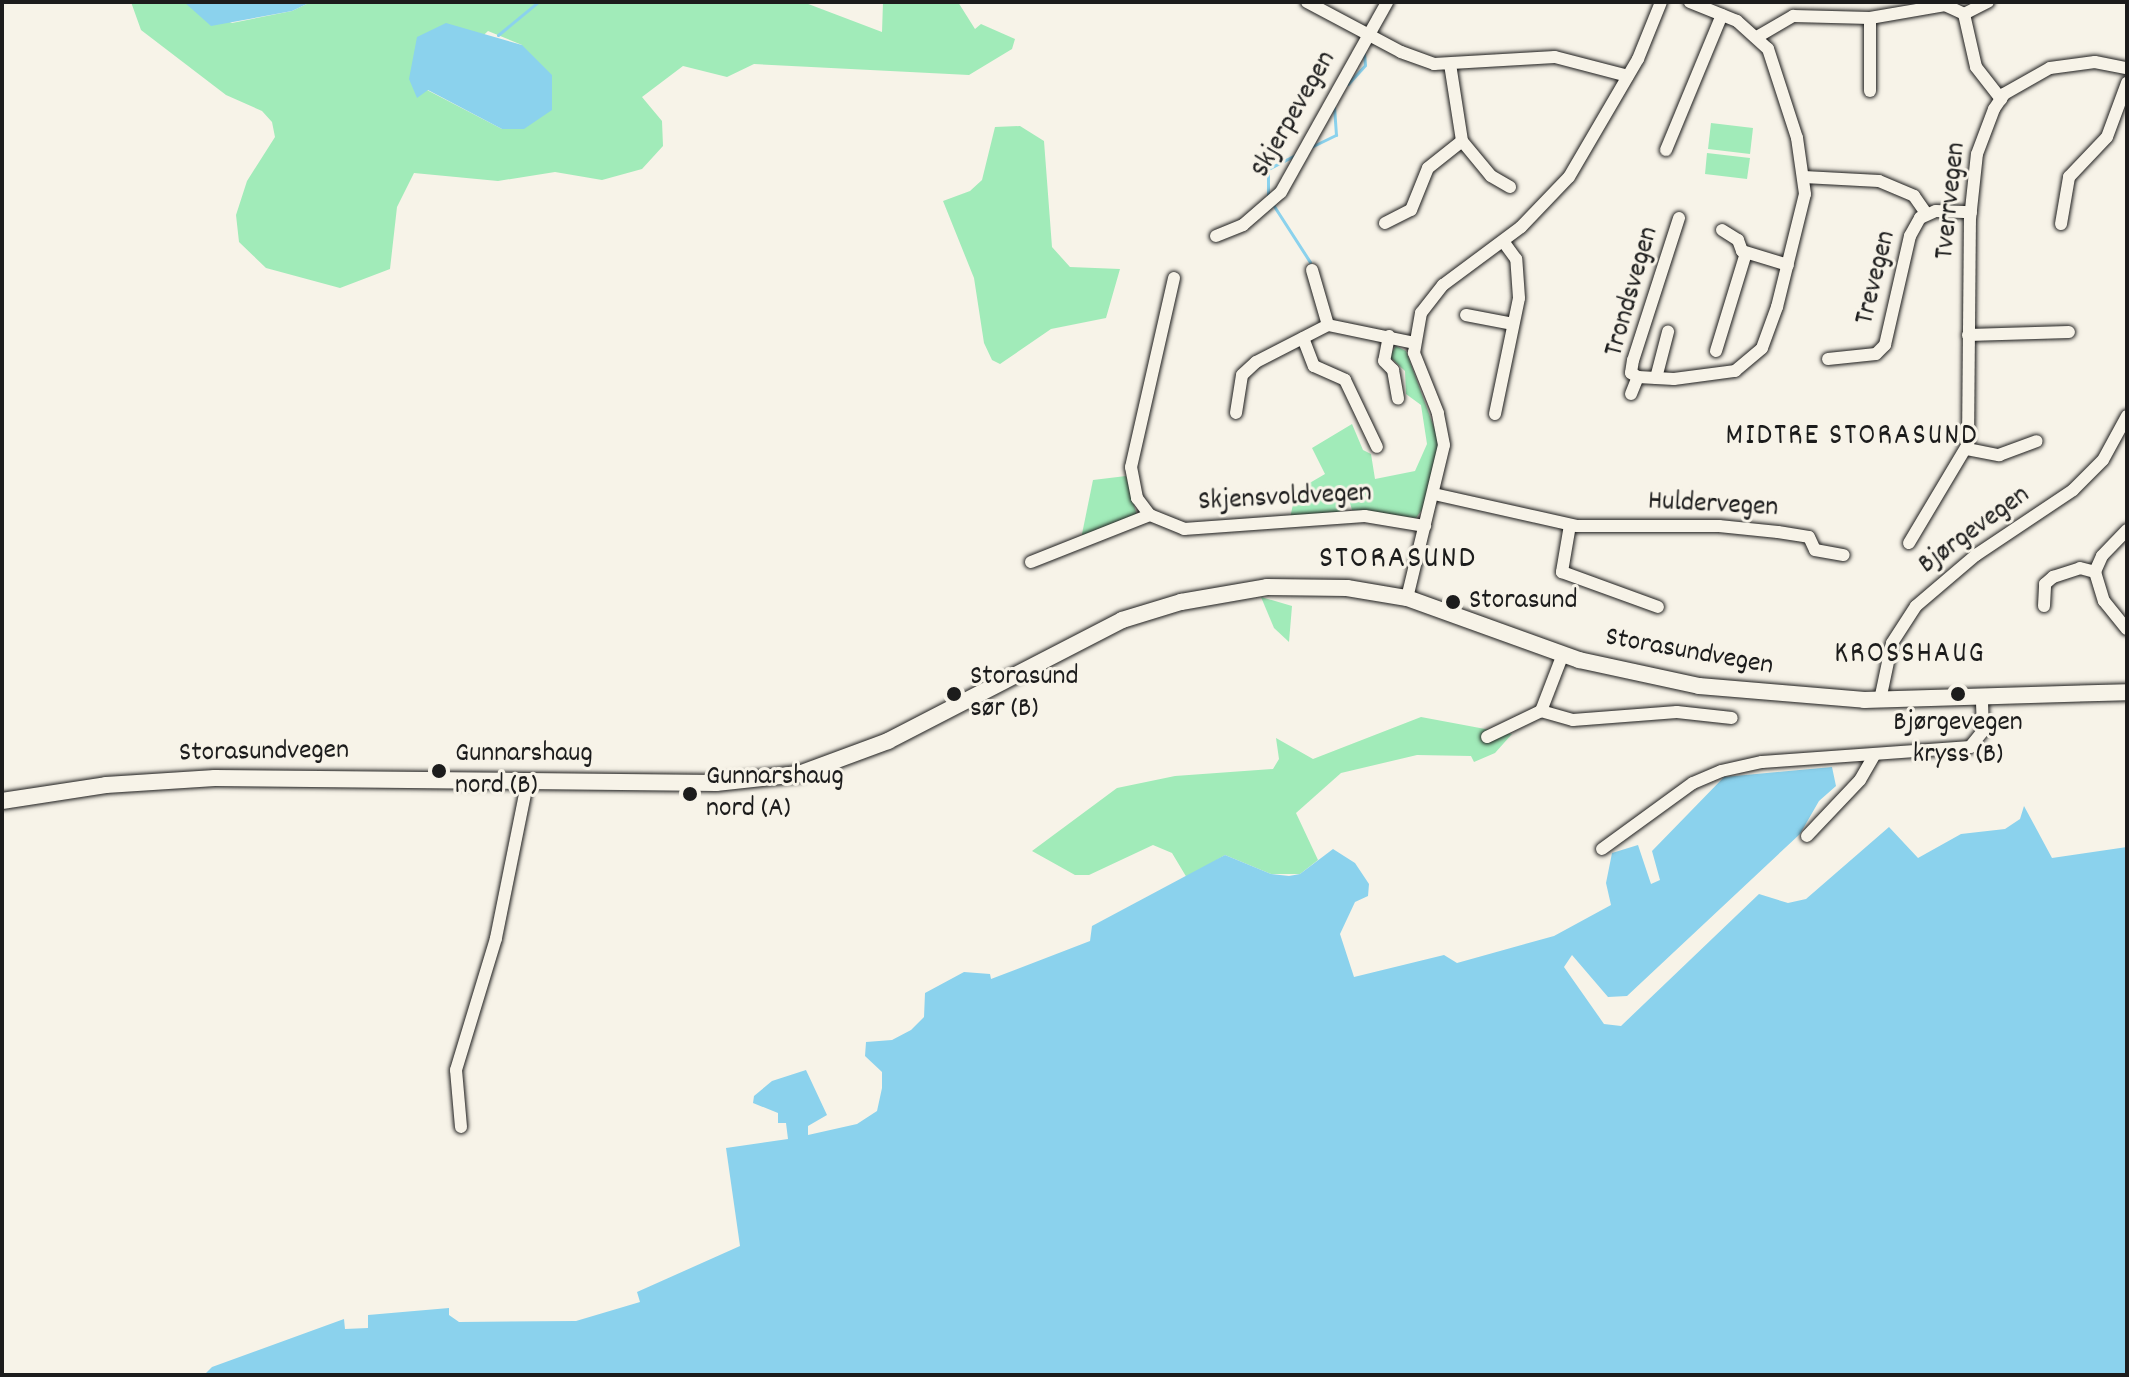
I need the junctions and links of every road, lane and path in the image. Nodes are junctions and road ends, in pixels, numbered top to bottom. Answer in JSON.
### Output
{"nodes":[{"id":1,"x":1307,"y":2,"type":"edge"},
{"id":2,"x":1387,"y":2,"type":"edge"},
{"id":3,"x":1661,"y":2,"type":"edge"},
{"id":4,"x":1690,"y":2,"type":"edge"},
{"id":5,"x":1791,"y":2,"type":"edge"},
{"id":6,"x":1988,"y":2,"type":"edge"},
{"id":7,"x":1888,"y":8,"type":"edge"},
{"id":8,"x":1964,"y":14,"type":"junction"},
{"id":9,"x":1722,"y":15,"type":"junction"},
{"id":10,"x":1793,"y":16,"type":"junction"},
{"id":11,"x":1870,"y":18,"type":"junction"},
{"id":12,"x":1368,"y":36,"type":"junction"},
{"id":13,"x":1757,"y":37,"type":"junction"},
{"id":14,"x":1450,"y":64,"type":"junction"},
{"id":15,"x":2127,"y":68,"type":"edge"},
{"id":16,"x":1628,"y":76,"type":"junction"},
{"id":17,"x":2127,"y":83,"type":"edge"},
{"id":18,"x":1870,"y":91,"type":"dead end"},
{"id":19,"x":2001,"y":99,"type":"junction"},
{"id":20,"x":1462,"y":141,"type":"junction"},
{"id":21,"x":1666,"y":150,"type":"dead end"},
{"id":22,"x":1804,"y":177,"type":"junction"},
{"id":23,"x":1510,"y":187,"type":"dead end"},
{"id":24,"x":1971,"y":212,"type":"junction"},
{"id":25,"x":1926,"y":213,"type":"junction"},
{"id":26,"x":1679,"y":218,"type":"dead end"},
{"id":27,"x":1385,"y":223,"type":"dead end"},
{"id":28,"x":2061,"y":224,"type":"dead end"},
{"id":29,"x":1722,"y":230,"type":"dead end"},
{"id":30,"x":1216,"y":236,"type":"dead end"},
{"id":31,"x":1503,"y":241,"type":"junction"},
{"id":32,"x":1746,"y":253,"type":"junction"},
{"id":33,"x":1788,"y":265,"type":"junction"},
{"id":34,"x":1312,"y":270,"type":"dead end"},
{"id":35,"x":1174,"y":278,"type":"dead end"},
{"id":36,"x":1466,"y":315,"type":"dead end"},
{"id":37,"x":1513,"y":324,"type":"junction"},
{"id":38,"x":1328,"y":325,"type":"junction"},
{"id":39,"x":1668,"y":332,"type":"dead end"},
{"id":40,"x":2069,"y":332,"type":"dead end"},
{"id":41,"x":1968,"y":335,"type":"junction"},
{"id":42,"x":1389,"y":336,"type":"junction"},
{"id":43,"x":1303,"y":338,"type":"junction"},
{"id":44,"x":1414,"y":343,"type":"junction"},
{"id":45,"x":1716,"y":351,"type":"dead end"},
{"id":46,"x":1828,"y":359,"type":"dead end"},
{"id":47,"x":1638,"y":377,"type":"junction"},
{"id":48,"x":1656,"y":378,"type":"junction"},
{"id":49,"x":1631,"y":394,"type":"dead end"},
{"id":50,"x":1398,"y":399,"type":"dead end"},
{"id":51,"x":1236,"y":413,"type":"dead end"},
{"id":52,"x":1495,"y":414,"type":"dead end"},
{"id":53,"x":2127,"y":416,"type":"edge"},
{"id":54,"x":2037,"y":441,"type":"dead end"},
{"id":55,"x":1377,"y":447,"type":"dead end"},
{"id":56,"x":1967,"y":449,"type":"junction"},
{"id":57,"x":1434,"y":494,"type":"junction"},
{"id":58,"x":1150,"y":515,"type":"junction"},
{"id":59,"x":1570,"y":525,"type":"junction"},
{"id":60,"x":1425,"y":526,"type":"junction"},
{"id":61,"x":2127,"y":530,"type":"edge"},
{"id":62,"x":1909,"y":543,"type":"dead end"},
{"id":63,"x":1844,"y":555,"type":"dead end"},
{"id":64,"x":1031,"y":562,"type":"dead end"},
{"id":65,"x":2095,"y":572,"type":"junction"},
{"id":66,"x":1407,"y":598,"type":"junction"},
{"id":67,"x":2044,"y":606,"type":"dead end"},
{"id":68,"x":1658,"y":607,"type":"dead end"},
{"id":69,"x":2127,"y":629,"type":"edge"},
{"id":70,"x":1563,"y":654,"type":"junction"},
{"id":71,"x":2127,"y":692,"type":"edge"},
{"id":72,"x":1982,"y":698,"type":"junction"},
{"id":73,"x":1880,"y":700,"type":"junction"},
{"id":74,"x":1541,"y":711,"type":"junction"},
{"id":75,"x":1732,"y":718,"type":"dead end"},
{"id":76,"x":1487,"y":737,"type":"dead end"},
{"id":77,"x":1875,"y":754,"type":"junction"},
{"id":78,"x":528,"y":780,"type":"junction"},
{"id":79,"x":2,"y":801,"type":"edge"},
{"id":80,"x":1807,"y":836,"type":"dead end"},
{"id":81,"x":1602,"y":849,"type":"dead end"},
{"id":82,"x":461,"y":1127,"type":"dead end"}],
"edges":[{"from":1,"to":12,"type":"street"},
{"from":2,"to":12,"type":"street","name":"Skjerpevegen"},
{"from":3,"to":16,"type":"street"},
{"from":4,"to":9,"type":"street","name":"Trondsvegen"},
{"from":5,"to":10,"type":"street"},
{"from":6,"to":8,"type":"street"},
{"from":7,"to":8,"type":"street"},
{"from":7,"to":11,"type":"street"},
{"from":8,"to":19,"type":"street"},
{"from":9,"to":13,"type":"street","name":"Trondsvegen"},
{"from":9,"to":21,"type":"street"},
{"from":10,"to":11,"type":"street"},
{"from":10,"to":13,"type":"street"},
{"from":11,"to":18,"type":"street"},
{"from":12,"to":14,"type":"street"},
{"from":12,"to":30,"type":"street","name":"Skjerpevegen"},
{"from":13,"to":22,"type":"street","name":"Trondsvegen"},
{"from":14,"to":16,"type":"street"},
{"from":14,"to":20,"type":"street"},
{"from":15,"to":19,"type":"street"},
{"from":16,"to":31,"type":"street"},
{"from":17,"to":28,"type":"street"},
{"from":19,"to":24,"type":"street","name":"Tverrvegen"},
{"from":20,"to":23,"type":"street"},
{"from":20,"to":27,"type":"street"},
{"from":22,"to":25,"type":"street","name":"Trevegen"},
{"from":22,"to":33,"type":"street","name":"Trondsvegen"},
{"from":24,"to":25,"type":"street","name":"Trevegen"},
{"from":24,"to":41,"type":"street","name":"Tverrvegen"},
{"from":25,"to":46,"type":"street","name":"Trevegen"},
{"from":26,"to":47,"type":"street","name":"Trondsvegen"},
{"from":29,"to":32,"type":"street"},
{"from":31,"to":37,"type":"street"},
{"from":31,"to":44,"type":"street"},
{"from":32,"to":33,"type":"street"},
{"from":32,"to":45,"type":"street"},
{"from":33,"to":48,"type":"street","name":"Trondsvegen"},
{"from":34,"to":38,"type":"street"},
{"from":35,"to":58,"type":"street"},
{"from":36,"to":37,"type":"street"},
{"from":37,"to":52,"type":"street"},
{"from":38,"to":42,"type":"street"},
{"from":38,"to":43,"type":"street"},
{"from":39,"to":48,"type":"street","name":"Trondsvegen"},
{"from":40,"to":41,"type":"street"},
{"from":41,"to":56,"type":"street","name":"Tverrvegen"},
{"from":42,"to":44,"type":"street"},
{"from":42,"to":50,"type":"street"},
{"from":43,"to":51,"type":"street"},
{"from":43,"to":55,"type":"street"},
{"from":44,"to":57,"type":"street"},
{"from":47,"to":48,"type":"street","name":"Trondsvegen"},
{"from":47,"to":49,"type":"street","name":"Trondsvegen"},
{"from":53,"to":73,"type":"street","name":"Bjørgevegen"},
{"from":54,"to":56,"type":"street"},
{"from":56,"to":62,"type":"street"},
{"from":57,"to":59,"type":"street","name":"Huldervegen"},
{"from":57,"to":60,"type":"street"},
{"from":58,"to":60,"type":"street","name":"Skjensvoldvegen"},
{"from":58,"to":64,"type":"street"},
{"from":59,"to":63,"type":"street","name":"Huldervegen"},
{"from":59,"to":68,"type":"street"},
{"from":60,"to":66,"type":"street"},
{"from":61,"to":65,"type":"street"},
{"from":65,"to":67,"type":"street"},
{"from":65,"to":69,"type":"street"},
{"from":66,"to":70,"type":"main road","name":"Storasundvegen"},
{"from":66,"to":78,"type":"main road","name":"Storasundvegen"},
{"from":70,"to":73,"type":"main road","name":"Storasundvegen"},
{"from":70,"to":74,"type":"street"},
{"from":71,"to":72,"type":"main road","name":"Storasundvegen"},
{"from":72,"to":73,"type":"main road","name":"Storasundvegen"},
{"from":72,"to":77,"type":"street"},
{"from":74,"to":75,"type":"street"},
{"from":74,"to":76,"type":"street"},
{"from":77,"to":80,"type":"street"},
{"from":77,"to":81,"type":"street"},
{"from":78,"to":79,"type":"main road","name":"Storasundvegen"},
{"from":78,"to":82,"type":"street"}]}
